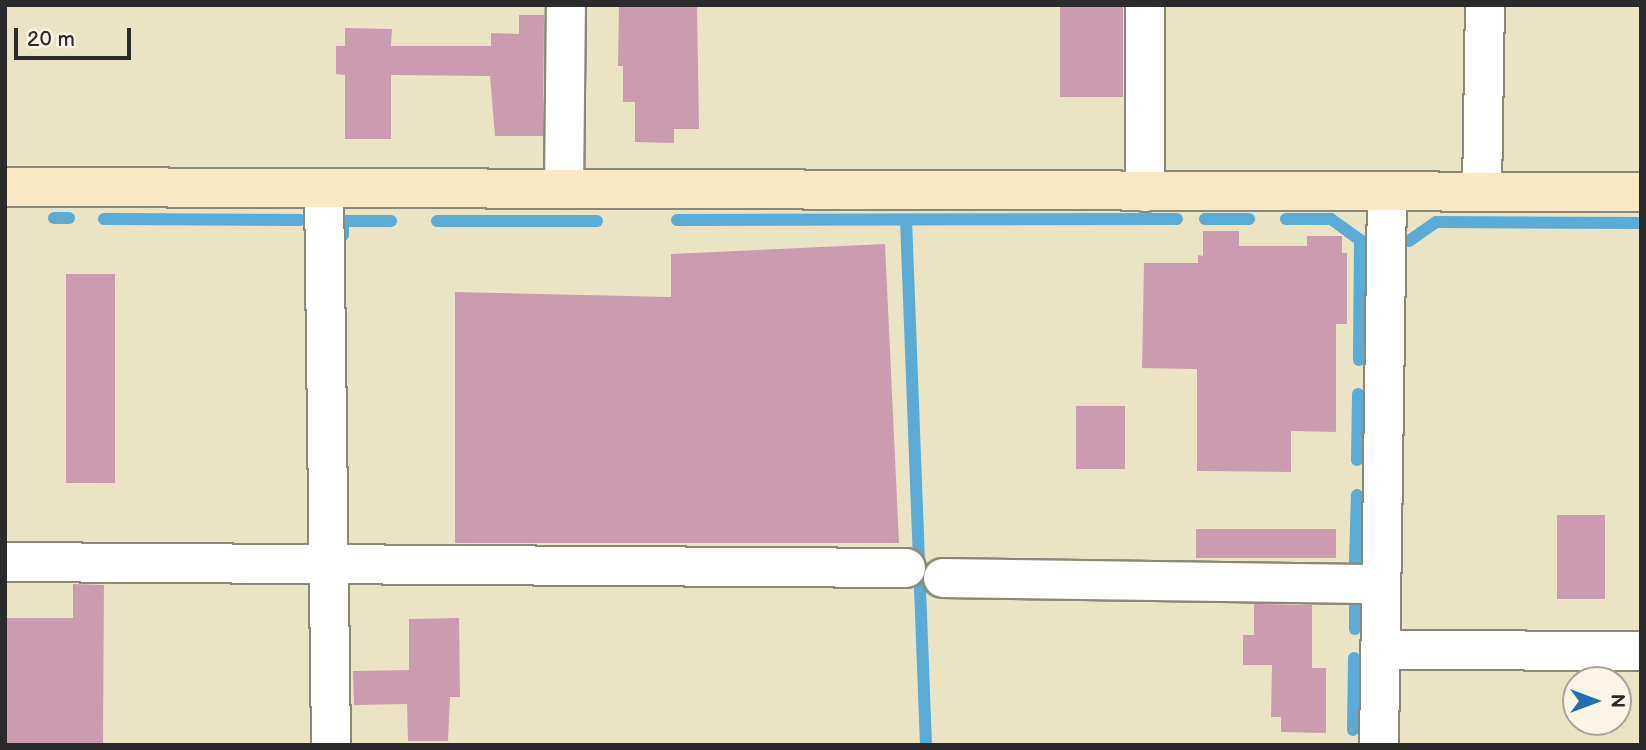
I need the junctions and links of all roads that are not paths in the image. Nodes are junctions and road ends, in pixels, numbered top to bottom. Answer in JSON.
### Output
{"nodes":[{"id":1,"x":566,"y":5,"type":"edge"},
{"id":2,"x":1145,"y":5,"type":"edge"},
{"id":3,"x":1485,"y":5,"type":"edge"},
{"id":4,"x":5,"y":187,"type":"edge"},
{"id":5,"x":324,"y":188,"type":"junction"},
{"id":6,"x":564,"y":189,"type":"junction"},
{"id":7,"x":1145,"y":192,"type":"junction"},
{"id":8,"x":1387,"y":192,"type":"junction"},
{"id":9,"x":1482,"y":192,"type":"junction"},
{"id":10,"x":1641,"y":192,"type":"edge"},
{"id":11,"x":5,"y":562,"type":"edge"},
{"id":12,"x":329,"y":565,"type":"junction"},
{"id":13,"x":906,"y":568,"type":"dead end"},
{"id":14,"x":943,"y":578,"type":"dead end"},
{"id":15,"x":1381,"y":584,"type":"junction"},
{"id":16,"x":1380,"y":650,"type":"junction"},
{"id":17,"x":1641,"y":651,"type":"edge"},
{"id":18,"x":331,"y":745,"type":"edge"},
{"id":19,"x":1379,"y":745,"type":"edge"}],
"edges":[{"from":1,"to":6,"type":"street"},
{"from":2,"to":7,"type":"street"},
{"from":3,"to":9,"type":"street"},
{"from":4,"to":5,"type":"street"},
{"from":5,"to":6,"type":"street"},
{"from":5,"to":12,"type":"street"},
{"from":6,"to":7,"type":"street"},
{"from":7,"to":8,"type":"street"},
{"from":8,"to":9,"type":"street"},
{"from":8,"to":15,"type":"street"},
{"from":9,"to":10,"type":"street"},
{"from":11,"to":12,"type":"street"},
{"from":12,"to":13,"type":"street"},
{"from":12,"to":18,"type":"street"},
{"from":14,"to":15,"type":"street"},
{"from":15,"to":16,"type":"street"},
{"from":16,"to":17,"type":"street"},
{"from":16,"to":19,"type":"street"}]}
